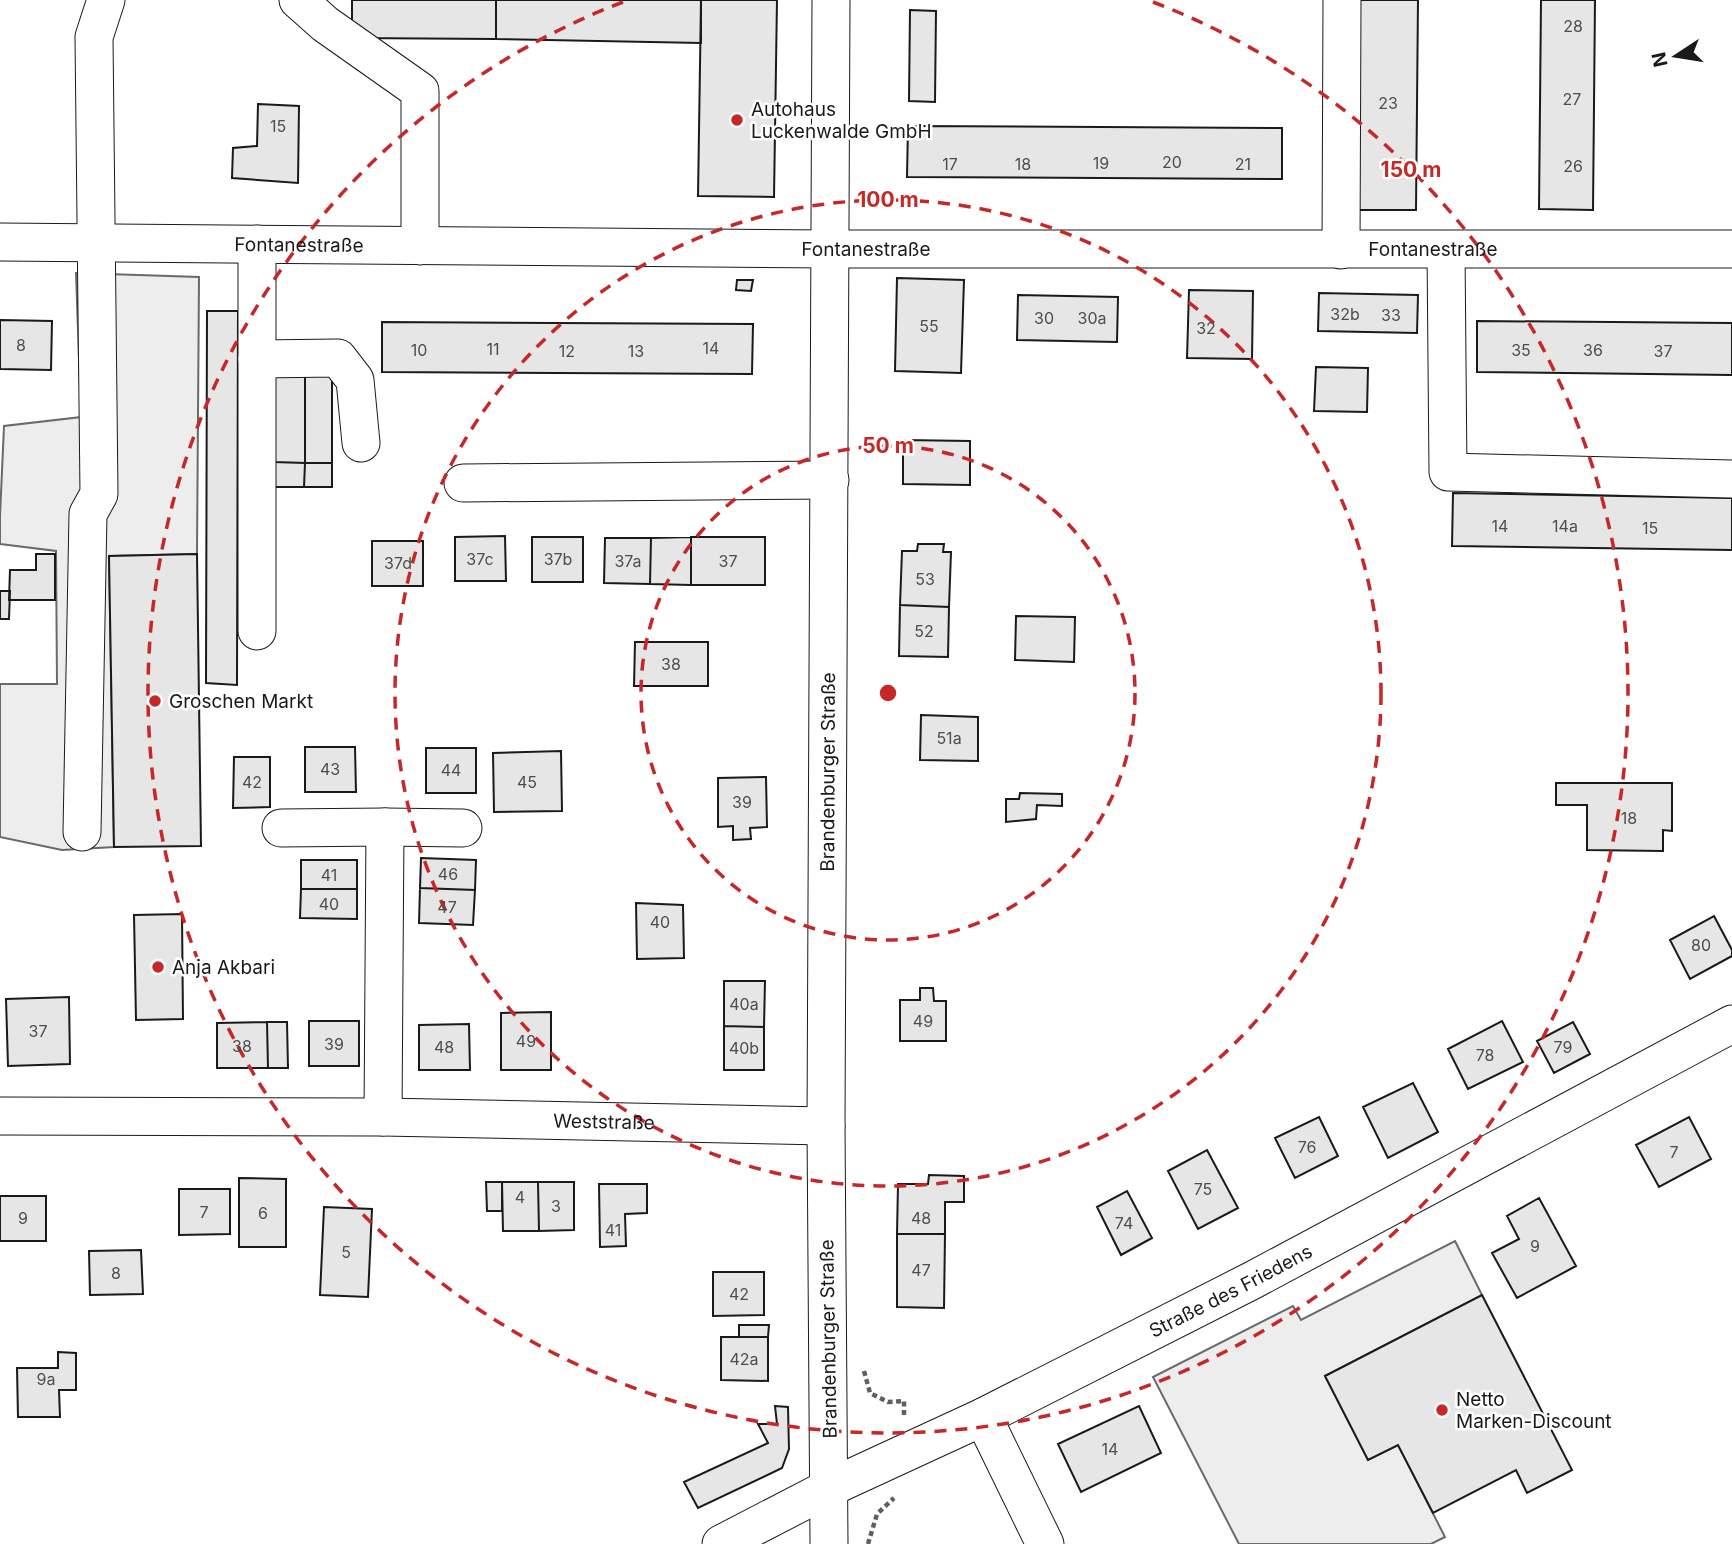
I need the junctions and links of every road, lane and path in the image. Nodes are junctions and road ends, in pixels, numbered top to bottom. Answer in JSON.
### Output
{"nodes":[{"id":1,"x":106,"y":0,"type":"edge"},
{"id":2,"x":831,"y":0,"type":"edge"},
{"id":3,"x":1342,"y":0,"type":"edge"},
{"id":4,"x":306,"y":3,"type":"edge"},
{"id":5,"x":0,"y":242,"type":"edge"},
{"id":6,"x":97,"y":242,"type":"junction"},
{"id":7,"x":257,"y":244,"type":"junction"},
{"id":8,"x":420,"y":246,"type":"junction"},
{"id":9,"x":831,"y":249,"type":"junction"},
{"id":10,"x":1341,"y":250,"type":"junction"},
{"id":11,"x":1446,"y":250,"type":"junction"},
{"id":12,"x":1732,"y":250,"type":"edge"},
{"id":13,"x":257,"y":359,"type":"junction"},
{"id":14,"x":361,"y":443,"type":"dead end"},
{"id":15,"x":1732,"y":478,"type":"edge"},
{"id":16,"x":830,"y":480,"type":"junction"},
{"id":17,"x":463,"y":483,"type":"dead end"},
{"id":18,"x":257,"y":631,"type":"dead end"},
{"id":19,"x":385,"y":827,"type":"junction"},
{"id":20,"x":281,"y":828,"type":"dead end"},
{"id":21,"x":463,"y":828,"type":"dead end"},
{"id":22,"x":82,"y":832,"type":"dead end"},
{"id":23,"x":1732,"y":1024,"type":"edge"},
{"id":24,"x":0,"y":1116,"type":"edge"},
{"id":25,"x":383,"y":1118,"type":"junction"},
{"id":26,"x":826,"y":1126,"type":"junction"},
{"id":27,"x":863,"y":1367,"type":"dead end"},
{"id":28,"x":984,"y":1417,"type":"junction"},
{"id":29,"x":904,"y":1453,"type":"junction"},
{"id":30,"x":829,"y":1488,"type":"junction"},
{"id":31,"x":722,"y":1544,"type":"edge"},
{"id":32,"x":830,"y":1544,"type":"edge"},
{"id":33,"x":868,"y":1544,"type":"edge"},
{"id":34,"x":1045,"y":1544,"type":"edge"}],
"edges":[{"from":1,"to":6,"type":"street"},
{"from":2,"to":9,"type":"street","name":"Brandenburger Straße"},
{"from":3,"to":10,"type":"street"},
{"from":4,"to":8,"type":"street"},
{"from":5,"to":6,"type":"street","name":"Fontanestraße"},
{"from":6,"to":7,"type":"street","name":"Fontanestraße"},
{"from":6,"to":22,"type":"street"},
{"from":7,"to":8,"type":"street","name":"Fontanestraße"},
{"from":7,"to":13,"type":"street"},
{"from":8,"to":9,"type":"street","name":"Fontanestraße"},
{"from":9,"to":10,"type":"street","name":"Fontanestraße"},
{"from":9,"to":16,"type":"street","name":"Brandenburger Straße"},
{"from":10,"to":11,"type":"street","name":"Fontanestraße"},
{"from":11,"to":12,"type":"street","name":"Fontanestraße"},
{"from":11,"to":15,"type":"street"},
{"from":13,"to":14,"type":"street"},
{"from":13,"to":18,"type":"street"},
{"from":16,"to":17,"type":"street"},
{"from":16,"to":26,"type":"street","name":"Brandenburger Straße"},
{"from":19,"to":20,"type":"street"},
{"from":19,"to":21,"type":"street"},
{"from":19,"to":25,"type":"street"},
{"from":23,"to":28,"type":"street","name":"Straße des Friedens"},
{"from":24,"to":25,"type":"street","name":"Weststraße"},
{"from":25,"to":26,"type":"street","name":"Weststraße"},
{"from":26,"to":30,"type":"street","name":"Brandenburger Straße"},
{"from":27,"to":29,"type":"path"},
{"from":28,"to":29,"type":"street","name":"Straße des Friedens"},
{"from":28,"to":34,"type":"street"},
{"from":29,"to":30,"type":"street","name":"Straße des Friedens"},
{"from":29,"to":33,"type":"path"},
{"from":30,"to":31,"type":"street","name":"Straße des Friedens"},
{"from":30,"to":32,"type":"street","name":"Brandenburger Straße"}]}
